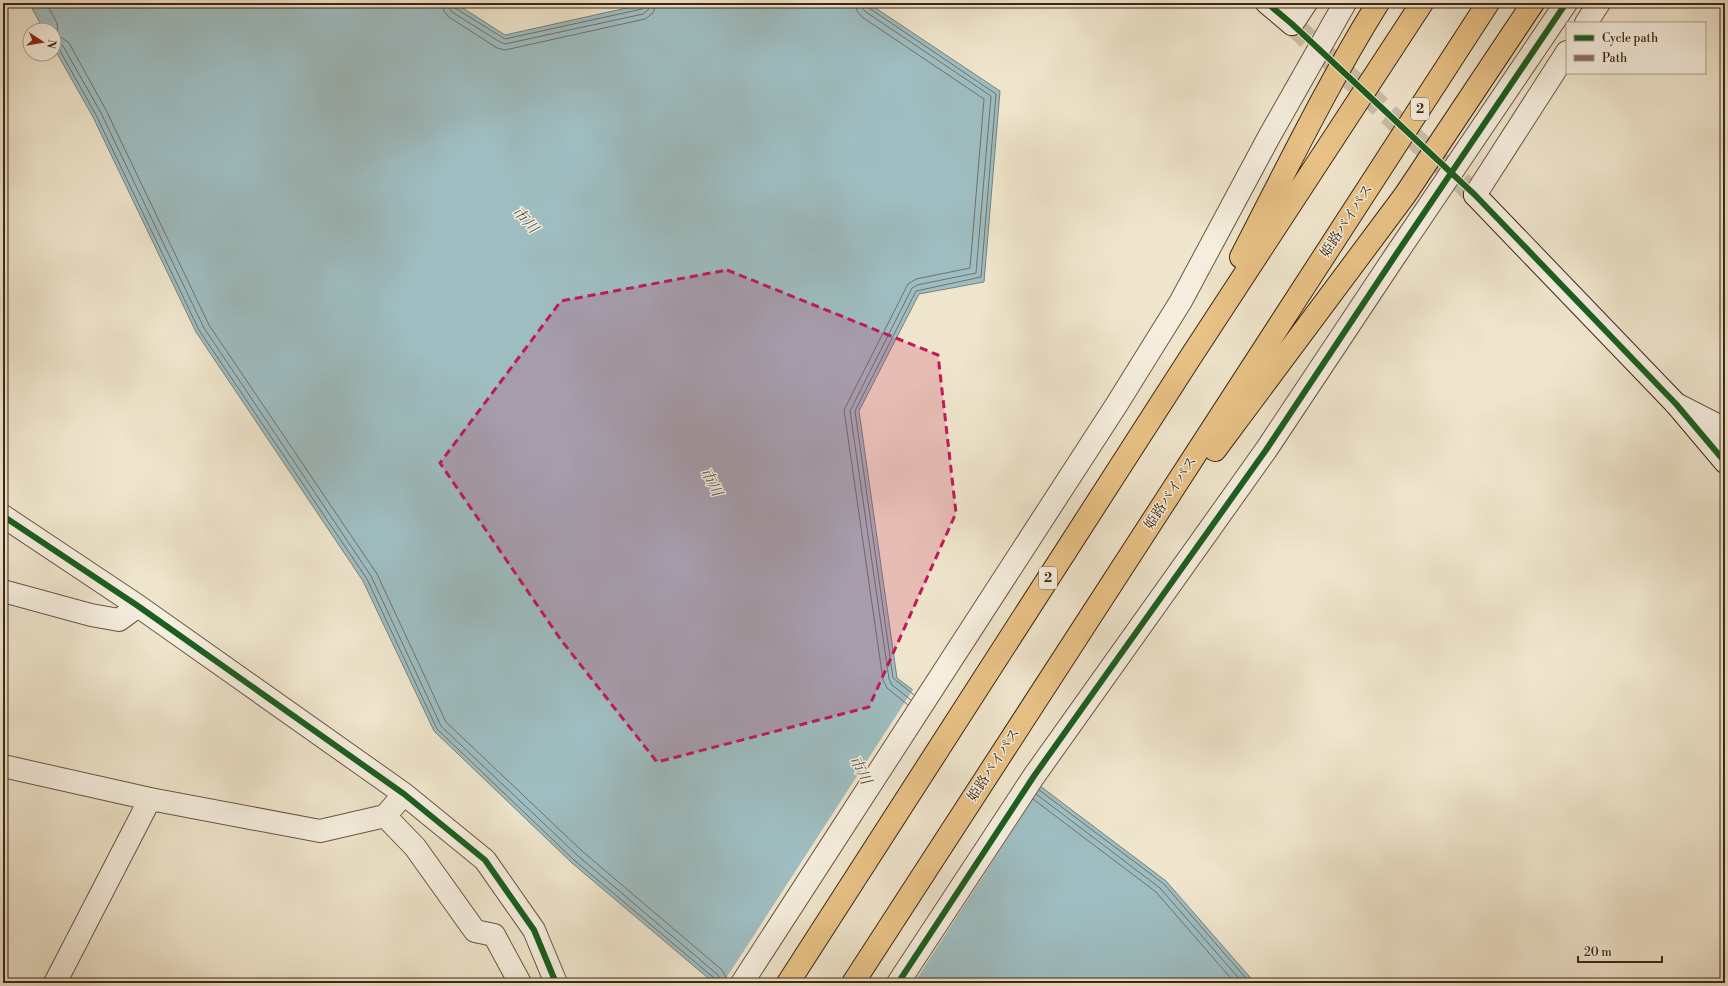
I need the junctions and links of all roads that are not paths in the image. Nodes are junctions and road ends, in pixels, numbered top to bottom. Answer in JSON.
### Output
{"nodes":[{"id":1,"x":1266,"y":3,"type":"edge"},
{"id":2,"x":1306,"y":3,"type":"edge"},
{"id":3,"x":1345,"y":3,"type":"edge"},
{"id":4,"x":1378,"y":3,"type":"edge"},
{"id":5,"x":1422,"y":3,"type":"edge"},
{"id":6,"x":1488,"y":3,"type":"edge"},
{"id":7,"x":1533,"y":3,"type":"edge"},
{"id":8,"x":1566,"y":3,"type":"edge"},
{"id":9,"x":1599,"y":3,"type":"edge"},
{"id":10,"x":1587,"y":22,"type":"edge"},
{"id":11,"x":1566,"y":54,"type":"edge"},
{"id":12,"x":1190,"y":358,"type":"junction"},
{"id":13,"x":1676,"y":404,"type":"junction"},
{"id":14,"x":1725,"y":429,"type":"edge"},
{"id":15,"x":1725,"y":462,"type":"edge"},
{"id":16,"x":3,"y":516,"type":"edge"},
{"id":17,"x":3,"y":591,"type":"edge"},
{"id":18,"x":138,"y":606,"type":"junction"},
{"id":19,"x":1093,"y":612,"type":"junction"},
{"id":20,"x":3,"y":766,"type":"edge"},
{"id":21,"x":404,"y":794,"type":"junction"},
{"id":22,"x":150,"y":799,"type":"junction"},
{"id":23,"x":384,"y":816,"type":"junction"},
{"id":24,"x":55,"y":983,"type":"edge"},
{"id":25,"x":520,"y":983,"type":"edge"},
{"id":26,"x":556,"y":983,"type":"edge"},
{"id":27,"x":742,"y":983,"type":"edge"},
{"id":28,"x":788,"y":983,"type":"edge"},
{"id":29,"x":853,"y":983,"type":"edge"},
{"id":30,"x":898,"y":983,"type":"edge"}],
"edges":[{"from":1,"to":2,"type":"street"},
{"from":3,"to":27,"type":"street"},
{"from":4,"to":12,"type":"highway"},
{"from":5,"to":12,"type":"highway","number":"2"},
{"from":6,"to":19,"type":"highway","name":"姫路バイパス","number":"2"},
{"from":7,"to":19,"type":"highway"},
{"from":8,"to":30,"type":"street"},
{"from":9,"to":10,"type":"street"},
{"from":11,"to":13,"type":"street"},
{"from":12,"to":28,"type":"highway","number":"2"},
{"from":13,"to":14,"type":"street"},
{"from":13,"to":15,"type":"street"},
{"from":16,"to":18,"type":"street"},
{"from":17,"to":18,"type":"street"},
{"from":18,"to":21,"type":"street"},
{"from":19,"to":29,"type":"highway","name":"姫路バイパス","number":"2"},
{"from":20,"to":22,"type":"street"},
{"from":21,"to":23,"type":"street"},
{"from":21,"to":26,"type":"street"},
{"from":22,"to":23,"type":"street"},
{"from":22,"to":24,"type":"street"},
{"from":23,"to":25,"type":"street"}]}
